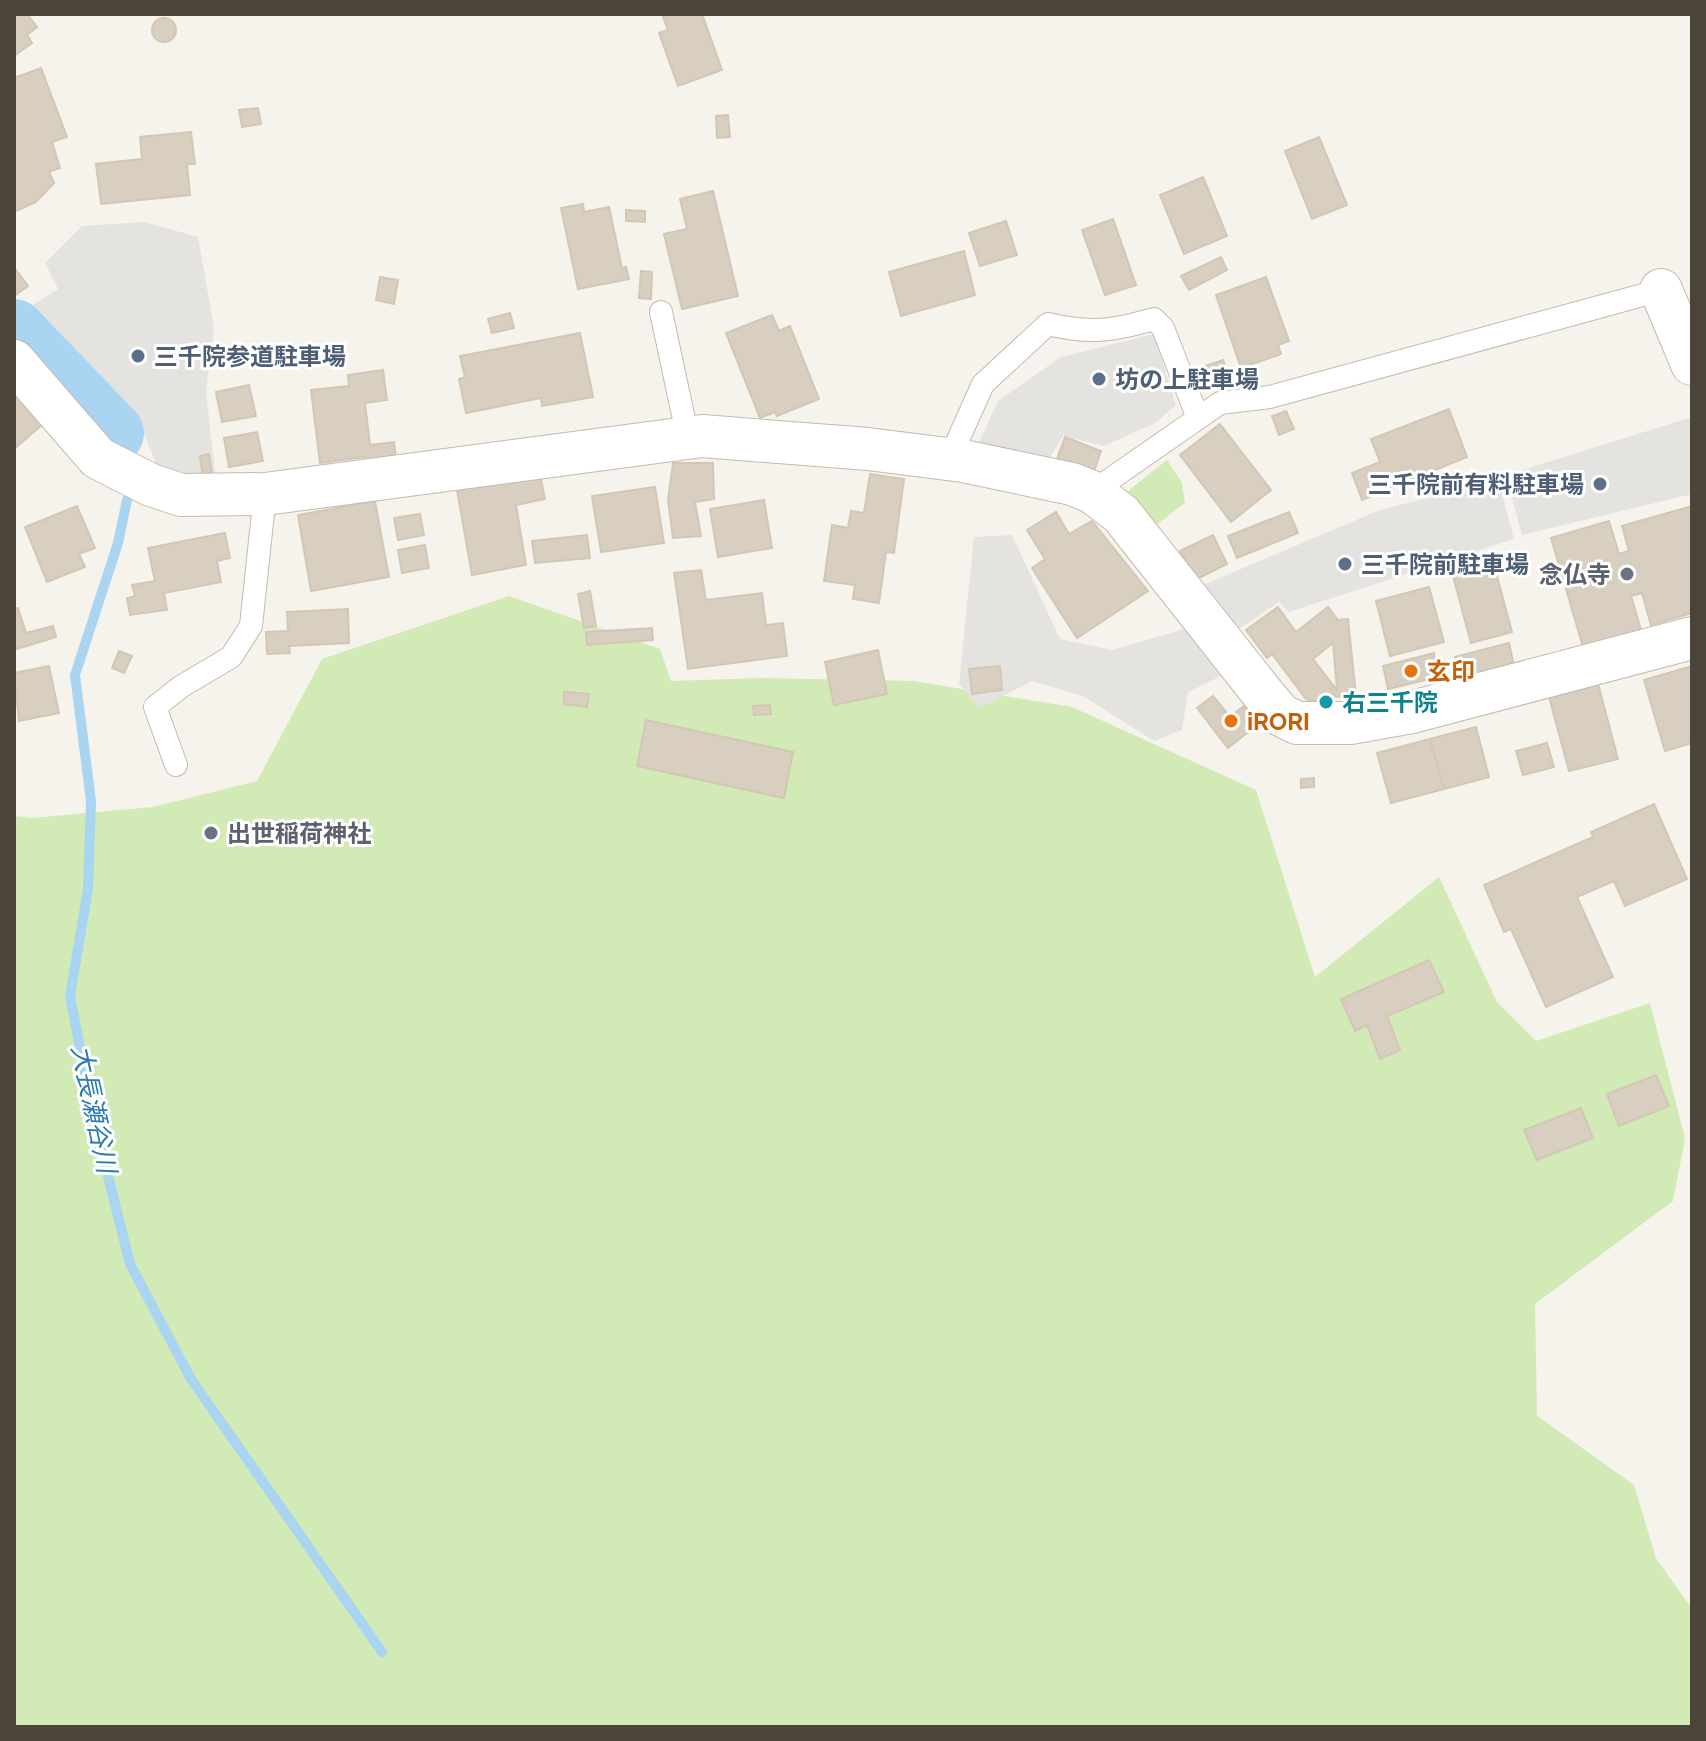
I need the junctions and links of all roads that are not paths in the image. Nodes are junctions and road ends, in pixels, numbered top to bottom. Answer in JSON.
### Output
{"nodes":[{"id":1,"x":1661,"y":290,"type":"joint"},
{"id":2,"x":661,"y":312,"type":"dead end"},
{"id":3,"x":14,"y":361,"type":"edge"},
{"id":4,"x":1692,"y":364,"type":"edge"},
{"id":5,"x":1198,"y":418,"type":"junction"},
{"id":6,"x":688,"y":438,"type":"junction"},
{"id":7,"x":949,"y":460,"type":"junction"},
{"id":8,"x":1092,"y":492,"type":"junction"},
{"id":9,"x":265,"y":494,"type":"junction"},
{"id":10,"x":1692,"y":638,"type":"edge"},
{"id":11,"x":176,"y":765,"type":"dead end"}],
"edges":[{"from":1,"to":4,"type":"street"},
{"from":1,"to":5,"type":"lane"},
{"from":2,"to":6,"type":"lane"},
{"from":3,"to":9,"type":"street"},
{"from":5,"to":7,"type":"lane"},
{"from":5,"to":8,"type":"lane"},
{"from":6,"to":7,"type":"street"},
{"from":6,"to":9,"type":"street"},
{"from":7,"to":8,"type":"street"},
{"from":8,"to":10,"type":"street"},
{"from":9,"to":11,"type":"lane"}]}
